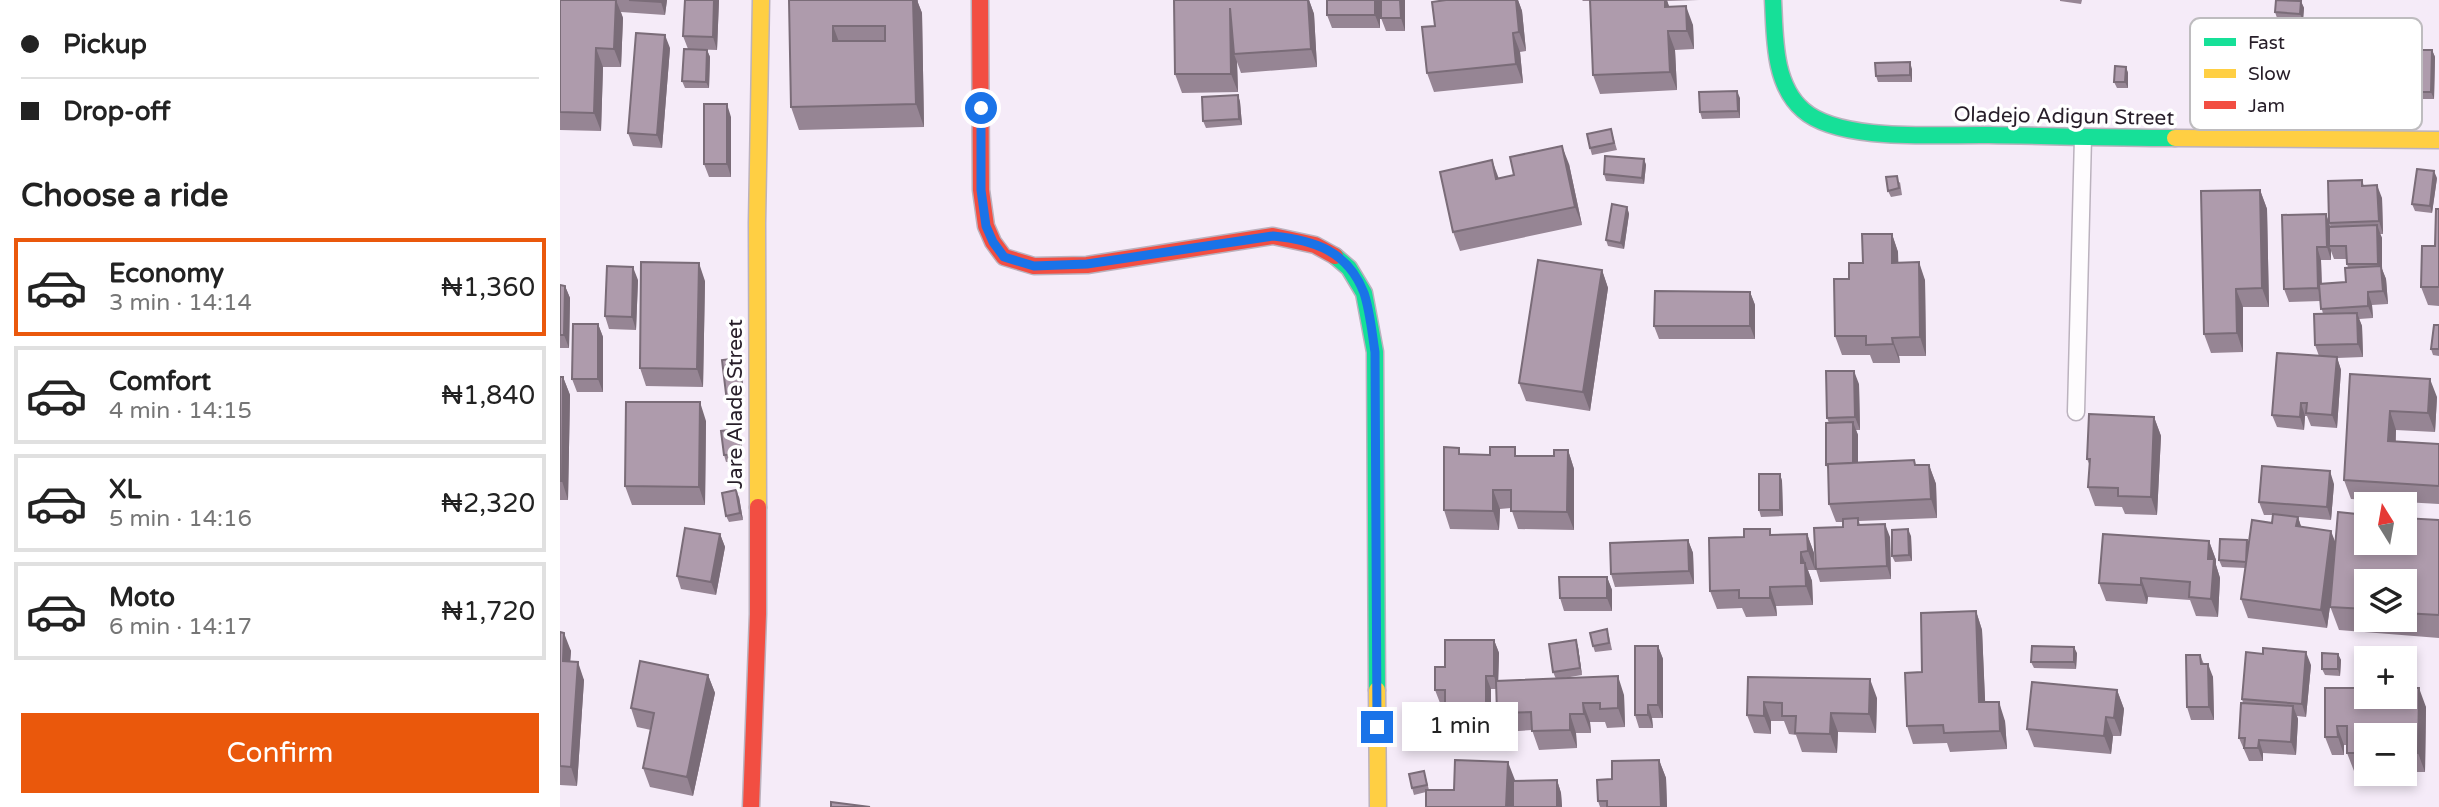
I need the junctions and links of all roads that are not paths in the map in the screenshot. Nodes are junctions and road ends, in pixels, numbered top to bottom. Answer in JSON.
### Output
{"nodes":[{"id":1,"x":761,"y":0,"type":"edge"},
{"id":2,"x":981,"y":0,"type":"edge"},
{"id":3,"x":1773,"y":0,"type":"edge"},
{"id":4,"x":2083,"y":138,"type":"junction"},
{"id":5,"x":2439,"y":140,"type":"edge"},
{"id":6,"x":2076,"y":412,"type":"dead end"},
{"id":7,"x":751,"y":807,"type":"edge"},
{"id":8,"x":1378,"y":807,"type":"edge"}],
"edges":[{"from":1,"to":7,"type":"street","name":"Jare Alade Street"},
{"from":2,"to":8,"type":"street"},
{"from":3,"to":4,"type":"street","name":"Oladejo Adigun Street"},
{"from":4,"to":5,"type":"street","name":"Oladejo Adigun Street"},
{"from":4,"to":6,"type":"lane"}]}
